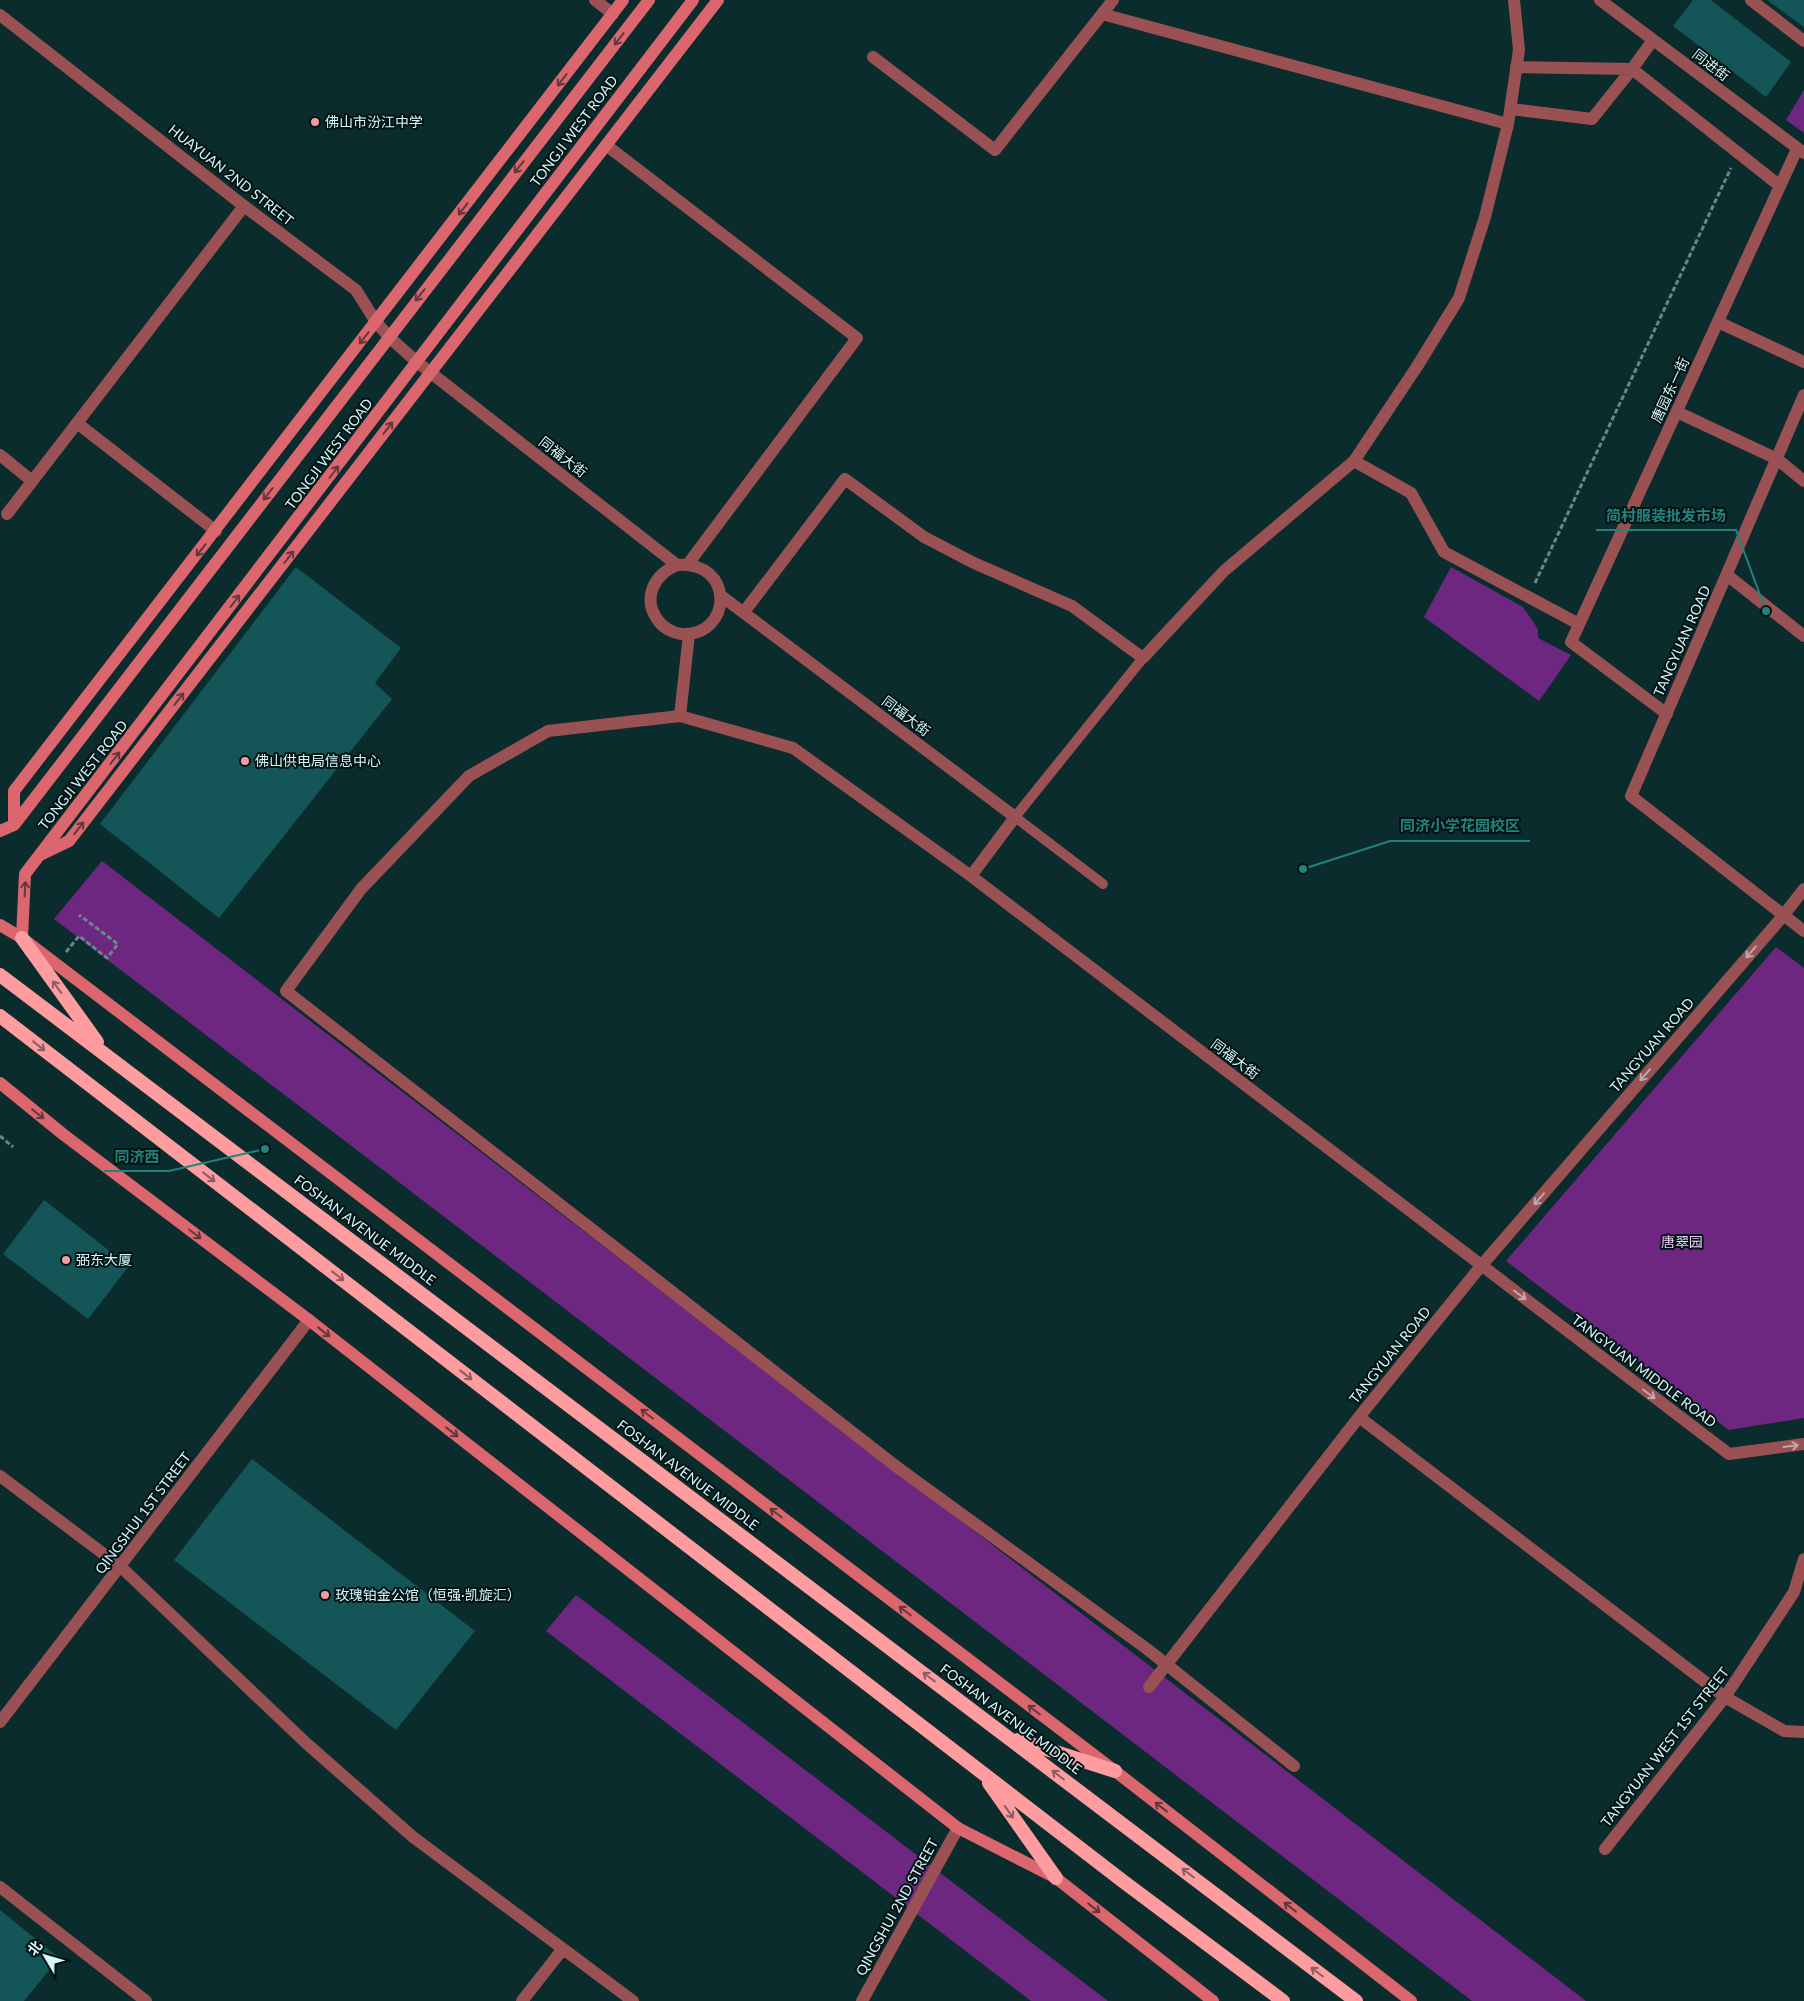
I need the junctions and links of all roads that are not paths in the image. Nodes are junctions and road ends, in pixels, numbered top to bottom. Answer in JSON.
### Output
{"nodes":[{"id":1,"x":595,"y":0,"type":"edge"},
{"id":2,"x":624,"y":0,"type":"edge"},
{"id":3,"x":649,"y":0,"type":"edge"},
{"id":4,"x":693,"y":0,"type":"edge"},
{"id":5,"x":718,"y":0,"type":"edge"},
{"id":6,"x":1114,"y":0,"type":"edge"},
{"id":7,"x":1514,"y":0,"type":"edge"},
{"id":8,"x":1600,"y":0,"type":"edge"},
{"id":9,"x":1751,"y":0,"type":"edge"},
{"id":10,"x":613,"y":14,"type":"junction"},
{"id":11,"x":1102,"y":14,"type":"junction"},
{"id":12,"x":0,"y":15,"type":"edge"},
{"id":13,"x":1654,"y":40,"type":"junction"},
{"id":14,"x":1804,"y":41,"type":"edge"},
{"id":15,"x":873,"y":57,"type":"dead end"},
{"id":16,"x":1516,"y":67,"type":"junction"},
{"id":17,"x":1632,"y":69,"type":"junction"},
{"id":18,"x":1511,"y":108,"type":"junction"},
{"id":19,"x":1508,"y":124,"type":"junction"},
{"id":20,"x":606,"y":145,"type":"junction"},
{"id":21,"x":1801,"y":151,"type":"edge"},
{"id":22,"x":1780,"y":186,"type":"junction"},
{"id":23,"x":244,"y":206,"type":"junction"},
{"id":24,"x":376,"y":322,"type":"junction"},
{"id":25,"x":1718,"y":322,"type":"junction"},
{"id":26,"x":389,"y":337,"type":"junction"},
{"id":27,"x":418,"y":362,"type":"junction"},
{"id":28,"x":1804,"y":362,"type":"edge"},
{"id":29,"x":431,"y":372,"type":"junction"},
{"id":30,"x":1804,"y":395,"type":"edge"},
{"id":31,"x":1676,"y":412,"type":"junction"},
{"id":32,"x":77,"y":423,"type":"junction"},
{"id":33,"x":0,"y":455,"type":"edge"},
{"id":34,"x":1777,"y":459,"type":"junction"},
{"id":35,"x":1354,"y":461,"type":"junction"},
{"id":36,"x":32,"y":481,"type":"junction"},
{"id":37,"x":1804,"y":481,"type":"edge"},
{"id":38,"x":7,"y":514,"type":"dead end"},
{"id":39,"x":216,"y":530,"type":"junction"},
{"id":40,"x":682,"y":564,"type":"junction"},
{"id":41,"x":1727,"y":575,"type":"junction"},
{"id":42,"x":720,"y":595,"type":"junction"},
{"id":43,"x":744,"y":612,"type":"junction"},
{"id":44,"x":245,"y":613,"type":"junction"},
{"id":45,"x":1580,"y":624,"type":"junction"},
{"id":46,"x":211,"y":632,"type":"junction"},
{"id":47,"x":689,"y":634,"type":"junction"},
{"id":48,"x":1804,"y":636,"type":"edge"},
{"id":49,"x":1143,"y":658,"type":"junction"},
{"id":50,"x":203,"y":668,"type":"junction"},
{"id":51,"x":1666,"y":714,"type":"junction"},
{"id":52,"x":680,"y":716,"type":"junction"},
{"id":53,"x":1015,"y":817,"type":"junction"},
{"id":54,"x":14,"y":824,"type":"junction"},
{"id":55,"x":0,"y":831,"type":"edge"},
{"id":56,"x":40,"y":855,"type":"junction"},
{"id":57,"x":972,"y":876,"type":"junction"},
{"id":58,"x":1103,"y":884,"type":"dead end"},
{"id":59,"x":1804,"y":889,"type":"edge"},
{"id":60,"x":1783,"y":916,"type":"junction"},
{"id":61,"x":0,"y":925,"type":"edge"},
{"id":62,"x":1804,"y":931,"type":"edge"},
{"id":63,"x":22,"y":938,"type":"junction"},
{"id":64,"x":0,"y":975,"type":"edge"},
{"id":65,"x":0,"y":1016,"type":"edge"},
{"id":66,"x":106,"y":1054,"type":"junction"},
{"id":67,"x":0,"y":1084,"type":"edge"},
{"id":68,"x":1481,"y":1266,"type":"junction"},
{"id":69,"x":309,"y":1320,"type":"junction"},
{"id":70,"x":1359,"y":1417,"type":"junction"},
{"id":71,"x":1804,"y":1444,"type":"edge"},
{"id":72,"x":0,"y":1476,"type":"edge"},
{"id":73,"x":1804,"y":1559,"type":"edge"},
{"id":74,"x":121,"y":1568,"type":"junction"},
{"id":75,"x":1167,"y":1664,"type":"junction"},
{"id":76,"x":1149,"y":1687,"type":"dead end"},
{"id":77,"x":1725,"y":1698,"type":"junction"},
{"id":78,"x":0,"y":1722,"type":"edge"},
{"id":79,"x":1804,"y":1732,"type":"edge"},
{"id":80,"x":1007,"y":1736,"type":"junction"},
{"id":81,"x":1294,"y":1766,"type":"dead end"},
{"id":82,"x":1115,"y":1771,"type":"junction"},
{"id":83,"x":981,"y":1772,"type":"junction"},
{"id":84,"x":958,"y":1828,"type":"junction"},
{"id":85,"x":1605,"y":1849,"type":"dead end"},
{"id":86,"x":1056,"y":1878,"type":"junction"},
{"id":87,"x":0,"y":1887,"type":"edge"},
{"id":88,"x":562,"y":1950,"type":"junction"},
{"id":89,"x":146,"y":2001,"type":"edge"},
{"id":90,"x":522,"y":2001,"type":"edge"},
{"id":91,"x":633,"y":2001,"type":"edge"},
{"id":92,"x":862,"y":2001,"type":"edge"},
{"id":93,"x":1213,"y":2001,"type":"edge"},
{"id":94,"x":1282,"y":2001,"type":"edge"},
{"id":95,"x":1356,"y":2001,"type":"edge"},
{"id":96,"x":1411,"y":2001,"type":"edge"}],
"edges":[{"from":1,"to":10,"type":"street"},
{"from":2,"to":10,"type":"main road"},
{"from":3,"to":26,"type":"main road","name":"TONGJI WEST ROAD","one_way":true},
{"from":4,"to":27,"type":"main road","name":"TONGJI WEST ROAD"},
{"from":5,"to":20,"type":"main road"},
{"from":6,"to":11,"type":"street"},
{"from":7,"to":16,"type":"street"},
{"from":8,"to":13,"type":"street","name":"同进街"},
{"from":9,"to":14,"type":"street"},
{"from":10,"to":24,"type":"main road","one_way":true},
{"from":11,"to":15,"type":"street"},
{"from":11,"to":19,"type":"street"},
{"from":12,"to":23,"type":"street","name":"HUAYUAN 2ND STREET"},
{"from":13,"to":17,"type":"street"},
{"from":13,"to":21,"type":"street","name":"同进街"},
{"from":16,"to":17,"type":"street"},
{"from":16,"to":18,"type":"street"},
{"from":17,"to":18,"type":"street"},
{"from":17,"to":22,"type":"street"},
{"from":18,"to":19,"type":"street"},
{"from":19,"to":35,"type":"street"},
{"from":20,"to":29,"type":"main road"},
{"from":20,"to":40,"type":"street"},
{"from":21,"to":22,"type":"street","name":"唐园东一街"},
{"from":22,"to":25,"type":"street","name":"唐园东一街"},
{"from":23,"to":24,"type":"street","name":"HUAYUAN 2ND STREET"},
{"from":23,"to":32,"type":"street"},
{"from":24,"to":26,"type":"street","name":"HUAYUAN 2ND STREET"},
{"from":24,"to":39,"type":"main road","one_way":true},
{"from":25,"to":28,"type":"street"},
{"from":25,"to":31,"type":"street","name":"唐园东一街"},
{"from":26,"to":27,"type":"street","name":"HUAYUAN 2ND STREET"},
{"from":26,"to":54,"type":"main road","name":"TONGJI WEST ROAD","one_way":true},
{"from":27,"to":29,"type":"street","name":"HUAYUAN 2ND STREET"},
{"from":46,"to":27,"type":"main road","name":"TONGJI WEST ROAD","one_way":true},
{"from":29,"to":40,"type":"street","name":"同福大街"},
{"from":44,"to":29,"type":"main road","one_way":true},
{"from":30,"to":34,"type":"street","name":"TANGYUAN ROAD"},
{"from":31,"to":34,"type":"street"},
{"from":31,"to":45,"type":"street","name":"唐园东一街"},
{"from":32,"to":36,"type":"street"},
{"from":32,"to":39,"type":"street"},
{"from":33,"to":36,"type":"street"},
{"from":34,"to":37,"type":"street"},
{"from":34,"to":41,"type":"street","name":"TANGYUAN ROAD"},
{"from":35,"to":45,"type":"street"},
{"from":35,"to":49,"type":"street"},
{"from":36,"to":38,"type":"street"},
{"from":39,"to":54,"type":"main road","one_way":true},
{"from":40,"to":42,"type":"street","name":"同福大街"},
{"from":40,"to":47,"type":"street"},
{"from":41,"to":48,"type":"street"},
{"from":41,"to":51,"type":"street","name":"TANGYUAN ROAD"},
{"from":42,"to":43,"type":"street","name":"同福大街"},
{"from":42,"to":47,"type":"street"},
{"from":43,"to":49,"type":"street"},
{"from":43,"to":53,"type":"street","name":"同福大街"},
{"from":44,"to":46,"type":"main road"},
{"from":44,"to":50,"type":"main road"},
{"from":45,"to":51,"type":"street","name":"唐园东一街"},
{"from":46,"to":50,"type":"main road"},
{"from":56,"to":46,"type":"main road","name":"TONGJI WEST ROAD","one_way":true},
{"from":47,"to":52,"type":"street"},
{"from":49,"to":53,"type":"lane"},
{"from":56,"to":50,"type":"main road","one_way":true},
{"from":51,"to":60,"type":"street","name":"TANGYUAN ROAD"},
{"from":52,"to":57,"type":"street","name":"同福大街"},
{"from":52,"to":75,"type":"street"},
{"from":53,"to":57,"type":"street"},
{"from":53,"to":58,"type":"lane"},
{"from":54,"to":55,"type":"main road","name":"TONGJI WEST ROAD"},
{"from":63,"to":56,"type":"main road","name":"TONGJI WEST ROAD","one_way":true},
{"from":57,"to":68,"type":"street","name":"同福大街"},
{"from":59,"to":60,"type":"street"},
{"from":60,"to":62,"type":"street"},
{"from":60,"to":68,"type":"street","name":"TANGYUAN ROAD","one_way":true},
{"from":61,"to":63,"type":"main road"},
{"from":66,"to":63,"type":"highway","one_way":true},
{"from":82,"to":63,"type":"main road","one_way":true},
{"from":64,"to":66,"type":"highway","name":"FOSHAN AVENUE MIDDLE"},
{"from":65,"to":83,"type":"highway","one_way":true},
{"from":80,"to":66,"type":"highway","name":"FOSHAN AVENUE MIDDLE","one_way":true},
{"from":67,"to":69,"type":"main road","one_way":true},
{"from":68,"to":70,"type":"street","name":"TANGYUAN ROAD"},
{"from":68,"to":71,"type":"street","name":"TANGYUAN MIDDLE ROAD","one_way":true},
{"from":69,"to":74,"type":"street","name":"QINGSHUI 1ST STREET"},
{"from":69,"to":84,"type":"main road","one_way":true},
{"from":70,"to":75,"type":"street","name":"TANGYUAN ROAD"},
{"from":70,"to":77,"type":"street"},
{"from":72,"to":74,"type":"street"},
{"from":73,"to":77,"type":"street","name":"TANGYUAN WEST 1ST STREET"},
{"from":74,"to":78,"type":"street","name":"QINGSHUI 1ST STREET"},
{"from":74,"to":88,"type":"street"},
{"from":75,"to":76,"type":"street","name":"TANGYUAN ROAD"},
{"from":75,"to":81,"type":"street"},
{"from":77,"to":79,"type":"street"},
{"from":77,"to":85,"type":"street","name":"TANGYUAN WEST 1ST STREET"},
{"from":80,"to":82,"type":"highway"},
{"from":95,"to":80,"type":"highway","name":"FOSHAN AVENUE MIDDLE","one_way":true},
{"from":96,"to":82,"type":"main road","one_way":true},
{"from":83,"to":86,"type":"highway","one_way":true},
{"from":83,"to":94,"type":"highway"},
{"from":84,"to":86,"type":"main road"},
{"from":84,"to":92,"type":"street","name":"QINGSHUI 2ND STREET"},
{"from":86,"to":93,"type":"main road","one_way":true},
{"from":87,"to":89,"type":"street"},
{"from":88,"to":90,"type":"street"},
{"from":88,"to":91,"type":"street"}]}
